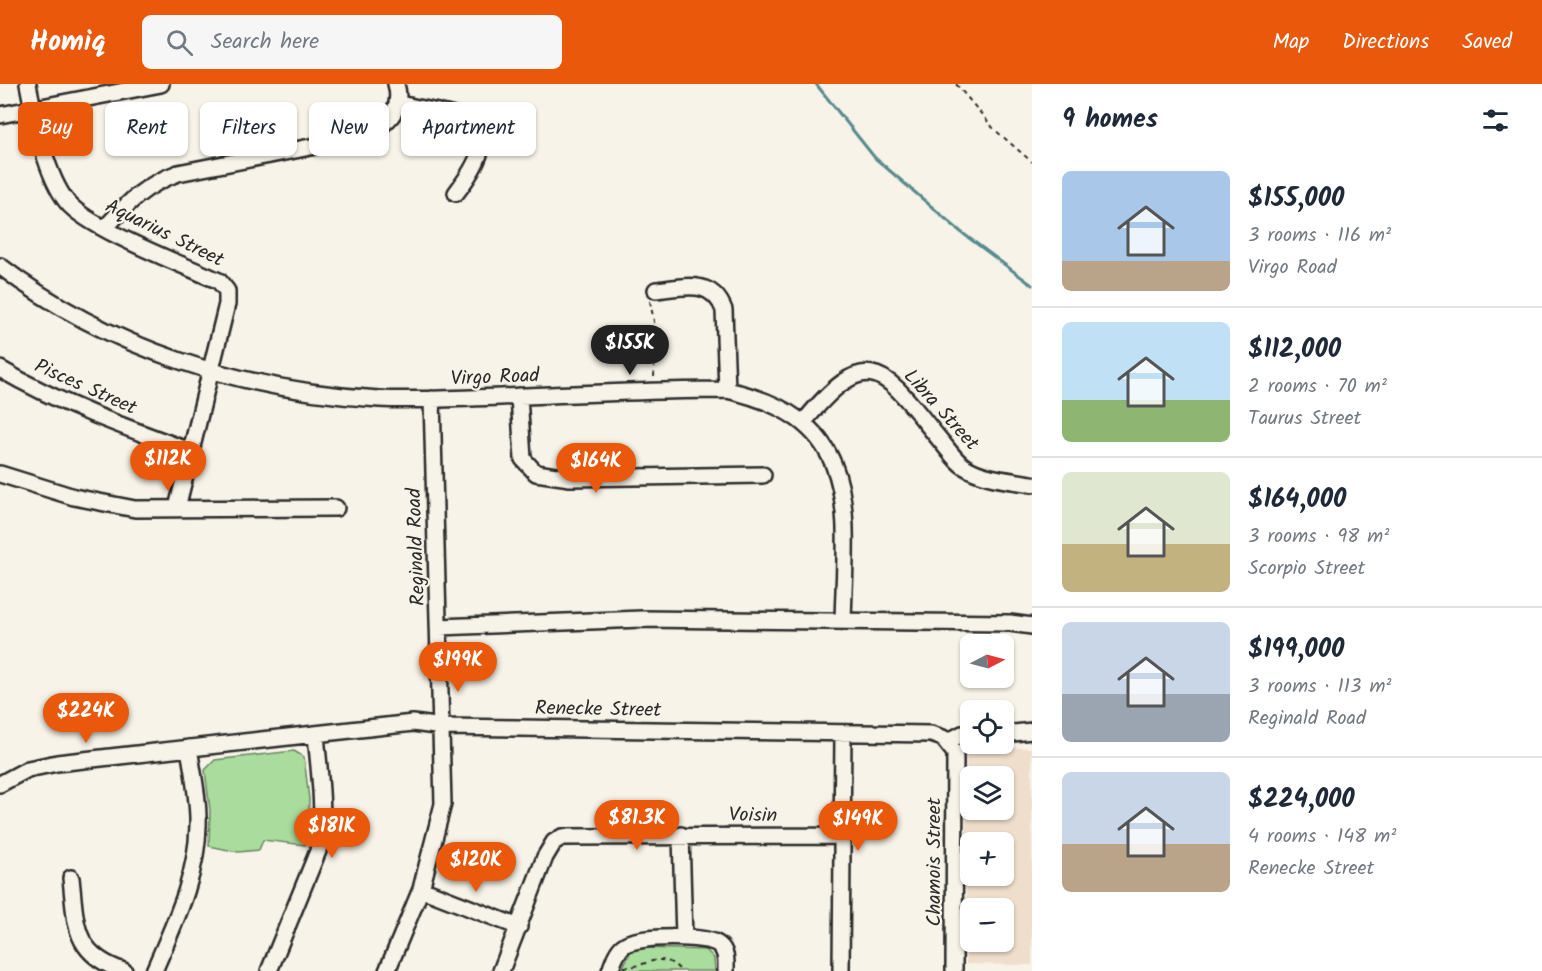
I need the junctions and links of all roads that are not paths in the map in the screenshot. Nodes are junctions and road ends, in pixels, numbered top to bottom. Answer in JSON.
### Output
{"nodes":[{"id":1,"x":28,"y":84,"type":"edge"},
{"id":2,"x":160,"y":84,"type":"edge"},
{"id":3,"x":396,"y":84,"type":"edge"},
{"id":4,"x":32,"y":102,"type":"edge"},
{"id":5,"x":65,"y":102,"type":"edge"},
{"id":6,"x":399,"y":104,"type":"junction"},
{"id":7,"x":18,"y":111,"type":"edge"},
{"id":8,"x":0,"y":115,"type":"edge"},
{"id":9,"x":46,"y":156,"type":"edge"},
{"id":10,"x":456,"y":193,"type":"dead end"},
{"id":11,"x":105,"y":228,"type":"junction"},
{"id":12,"x":0,"y":266,"type":"edge"},
{"id":13,"x":656,"y":290,"type":"road end"},
{"id":14,"x":0,"y":369,"type":"edge"},
{"id":15,"x":212,"y":372,"type":"junction"},
{"id":16,"x":727,"y":390,"type":"junction"},
{"id":17,"x":519,"y":396,"type":"junction"},
{"id":18,"x":432,"y":399,"type":"junction"},
{"id":19,"x":803,"y":423,"type":"junction"},
{"id":20,"x":190,"y":451,"type":"junction"},
{"id":21,"x":0,"y":474,"type":"edge"},
{"id":22,"x":763,"y":475,"type":"dead end"},
{"id":23,"x":1032,"y":484,"type":"edge"},
{"id":24,"x":177,"y":508,"type":"junction"},
{"id":25,"x":336,"y":508,"type":"dead end"},
{"id":26,"x":843,"y":620,"type":"junction"},
{"id":27,"x":1032,"y":626,"type":"edge"},
{"id":28,"x":439,"y":627,"type":"junction"},
{"id":29,"x":443,"y":727,"type":"junction"},
{"id":30,"x":1032,"y":731,"type":"edge"},
{"id":31,"x":843,"y":733,"type":"junction"},
{"id":32,"x":1014,"y":733,"type":"edge"},
{"id":33,"x":316,"y":734,"type":"junction"},
{"id":34,"x":960,"y":737,"type":"edge"},
{"id":35,"x":189,"y":748,"type":"junction"},
{"id":36,"x":951,"y":748,"type":"junction"},
{"id":37,"x":0,"y":784,"type":"edge"},
{"id":38,"x":681,"y":835,"type":"junction"},
{"id":39,"x":842,"y":836,"type":"junction"},
{"id":40,"x":71,"y":878,"type":"dead end"},
{"id":41,"x":421,"y":889,"type":"junction"},
{"id":42,"x":519,"y":927,"type":"junction"},
{"id":43,"x":684,"y":938,"type":"junction"},
{"id":44,"x":612,"y":967,"type":"edge"},
{"id":45,"x":124,"y":971,"type":"edge"},
{"id":46,"x":154,"y":971,"type":"edge"},
{"id":47,"x":269,"y":971,"type":"edge"},
{"id":48,"x":387,"y":971,"type":"edge"},
{"id":49,"x":501,"y":971,"type":"edge"},
{"id":50,"x":726,"y":971,"type":"edge"},
{"id":51,"x":841,"y":971,"type":"edge"},
{"id":52,"x":954,"y":971,"type":"edge"}],
"edges":[{"from":1,"to":4,"type":"street","name":"Aquarius Street"},
{"from":2,"to":5,"type":"street"},
{"from":3,"to":6,"type":"street"},
{"from":6,"to":10,"type":"street"},
{"from":6,"to":11,"type":"street"},
{"from":7,"to":8,"type":"street"},
{"from":9,"to":11,"type":"street","name":"Aquarius Street"},
{"from":11,"to":15,"type":"street","name":"Aquarius Street"},
{"from":12,"to":15,"type":"street","name":"Virgo Road"},
{"from":13,"to":16,"type":"street"},
{"from":14,"to":20,"type":"street","name":"Pisces Street"},
{"from":15,"to":18,"type":"street","name":"Virgo Road"},
{"from":15,"to":20,"type":"street"},
{"from":16,"to":17,"type":"street","name":"Virgo Road"},
{"from":16,"to":19,"type":"street","name":"Virgo Road"},
{"from":17,"to":18,"type":"street","name":"Virgo Road"},
{"from":17,"to":22,"type":"street"},
{"from":18,"to":28,"type":"street","name":"Reginald Road"},
{"from":19,"to":23,"type":"street","name":"Libra Street"},
{"from":19,"to":26,"type":"street","name":"Virgo Road"},
{"from":20,"to":24,"type":"street"},
{"from":21,"to":24,"type":"street"},
{"from":24,"to":25,"type":"street"},
{"from":26,"to":27,"type":"street"},
{"from":26,"to":28,"type":"street"},
{"from":28,"to":29,"type":"street","name":"Reginald Road"},
{"from":29,"to":31,"type":"street","name":"Renecke Street"},
{"from":29,"to":33,"type":"street","name":"Renecke Street"},
{"from":29,"to":41,"type":"street","name":"Reginald Road"},
{"from":30,"to":32,"type":"street"},
{"from":31,"to":36,"type":"street","name":"Renecke Street"},
{"from":31,"to":39,"type":"street"},
{"from":33,"to":35,"type":"street","name":"Renecke Street"},
{"from":33,"to":47,"type":"street"},
{"from":34,"to":36,"type":"street"},
{"from":35,"to":37,"type":"street","name":"Renecke Street"},
{"from":35,"to":46,"type":"street"},
{"from":36,"to":52,"type":"street","name":"Chamois Street"},
{"from":38,"to":39,"type":"street","name":"Voisin"},
{"from":38,"to":42,"type":"street","name":"Voisin"},
{"from":38,"to":43,"type":"street"},
{"from":39,"to":51,"type":"street"},
{"from":40,"to":45,"type":"street"},
{"from":41,"to":42,"type":"street"},
{"from":41,"to":48,"type":"street","name":"Reginald Road"},
{"from":42,"to":49,"type":"street","name":"Voisin"},
{"from":43,"to":44,"type":"street"},
{"from":43,"to":50,"type":"street"}]}
